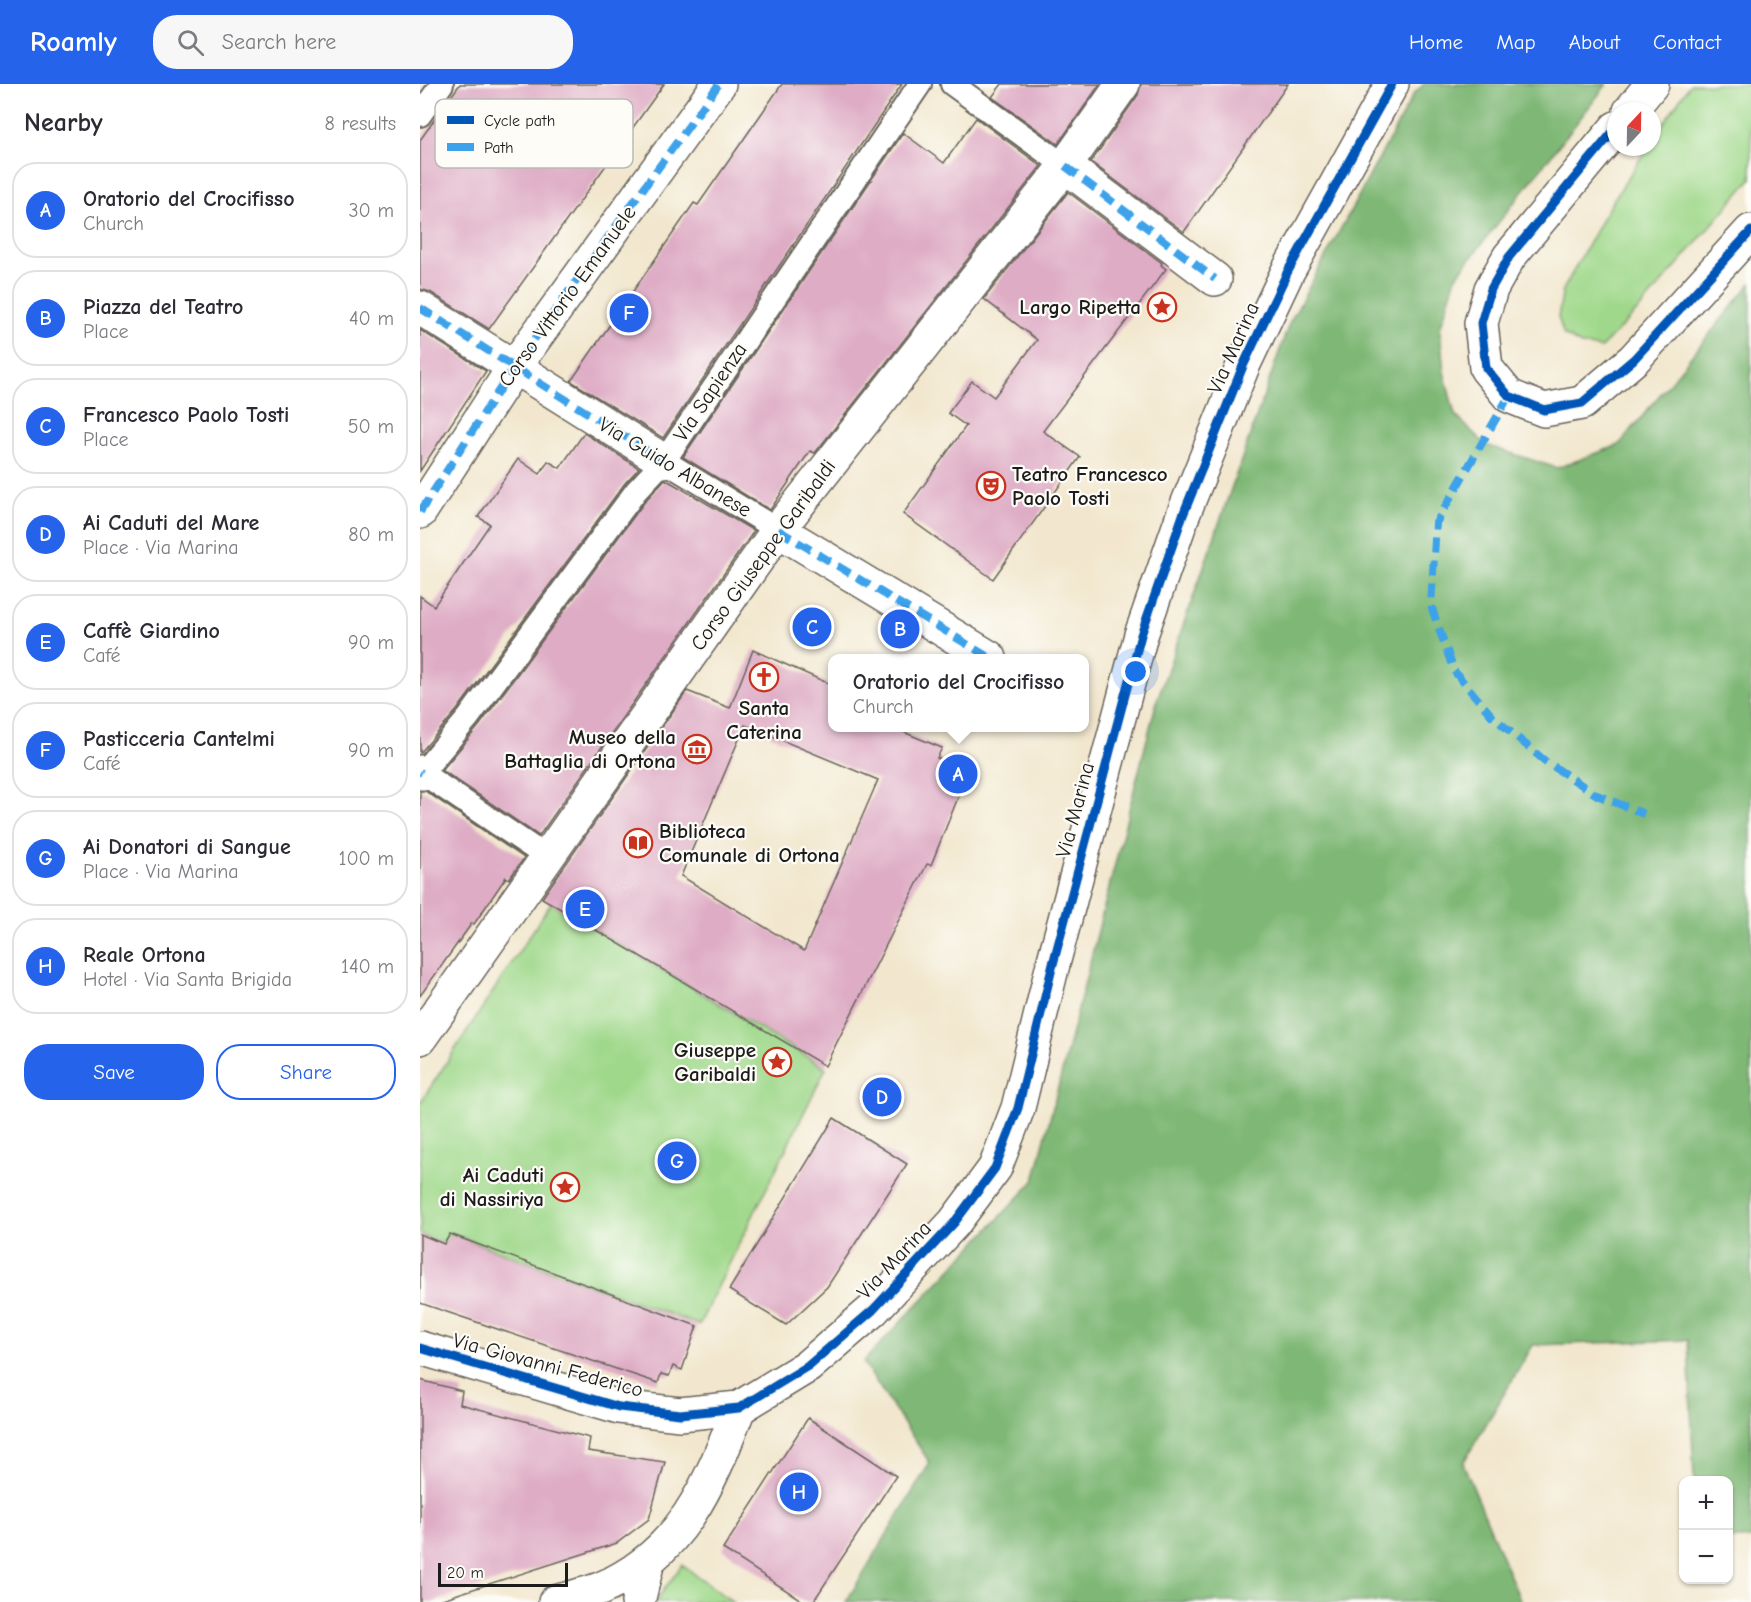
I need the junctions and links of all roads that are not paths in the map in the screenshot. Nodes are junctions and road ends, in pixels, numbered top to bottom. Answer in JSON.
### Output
{"nodes":[{"id":1,"x":442,"y":84,"type":"edge"},
{"id":2,"x":920,"y":84,"type":"edge"},
{"id":3,"x":952,"y":84,"type":"edge"},
{"id":4,"x":1123,"y":84,"type":"edge"},
{"id":5,"x":1392,"y":84,"type":"edge"},
{"id":6,"x":1652,"y":84,"type":"edge"},
{"id":7,"x":712,"y":86,"type":"edge"},
{"id":8,"x":1637,"y":102,"type":"edge"},
{"id":9,"x":420,"y":115,"type":"edge"},
{"id":10,"x":1607,"y":139,"type":"edge"},
{"id":11,"x":1065,"y":166,"type":"junction"},
{"id":12,"x":1751,"y":231,"type":"edge"},
{"id":13,"x":1215,"y":279,"type":"dead end"},
{"id":14,"x":420,"y":309,"type":"edge"},
{"id":15,"x":514,"y":368,"type":"junction"},
{"id":16,"x":664,"y":461,"type":"junction"},
{"id":17,"x":420,"y":512,"type":"edge"},
{"id":18,"x":778,"y":530,"type":"junction"},
{"id":19,"x":983,"y":654,"type":"edge"},
{"id":20,"x":421,"y":773,"type":"edge"},
{"id":21,"x":548,"y":858,"type":"junction"},
{"id":22,"x":420,"y":1038,"type":"edge"},
{"id":23,"x":420,"y":1348,"type":"edge"},
{"id":24,"x":739,"y":1408,"type":"junction"},
{"id":25,"x":648,"y":1561,"type":"junction"},
{"id":26,"x":555,"y":1602,"type":"edge"},
{"id":27,"x":638,"y":1602,"type":"edge"}],
"edges":[{"from":1,"to":9,"type":"lane"},
{"from":2,"to":16,"type":"lane","name":"Via Sapienza"},
{"from":3,"to":11,"type":"lane"},
{"from":4,"to":11,"type":"street","name":"Corso Giuseppe Garibaldi"},
{"from":5,"to":24,"type":"street","name":"Via Marina"},
{"from":6,"to":8,"type":"street"},
{"from":7,"to":15,"type":"street","name":"Corso Vittorio Emanuele"},
{"from":10,"to":12,"type":"street"},
{"from":11,"to":13,"type":"street"},
{"from":11,"to":18,"type":"street","name":"Corso Giuseppe Garibaldi"},
{"from":14,"to":15,"type":"street","name":"Via Guido Albanese"},
{"from":15,"to":16,"type":"street","name":"Via Guido Albanese"},
{"from":15,"to":17,"type":"street","name":"Corso Vittorio Emanuele"},
{"from":16,"to":18,"type":"lane","name":"Via Guido Albanese"},
{"from":16,"to":20,"type":"lane","name":"Via Sapienza"},
{"from":18,"to":19,"type":"street","name":"Via Guido Albanese"},
{"from":18,"to":21,"type":"street","name":"Corso Giuseppe Garibaldi"},
{"from":20,"to":21,"type":"lane"},
{"from":21,"to":22,"type":"street","name":"Corso Giuseppe Garibaldi"},
{"from":23,"to":24,"type":"street","name":"Via Giovanni Federico"},
{"from":24,"to":25,"type":"street"},
{"from":25,"to":26,"type":"street"},
{"from":25,"to":27,"type":"street"}]}
